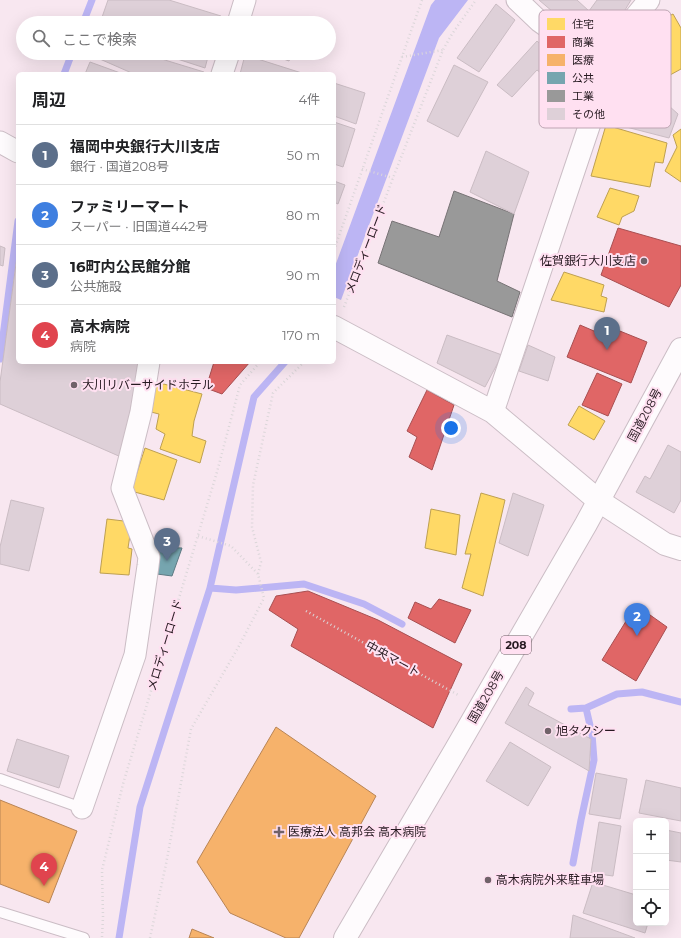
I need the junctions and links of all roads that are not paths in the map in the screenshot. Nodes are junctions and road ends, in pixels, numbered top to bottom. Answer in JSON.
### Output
{"nodes":[{"id":1,"x":246,"y":0,"type":"edge"},
{"id":2,"x":517,"y":0,"type":"edge"},
{"id":3,"x":649,"y":0,"type":"edge"},
{"id":4,"x":641,"y":10,"type":"edge"},
{"id":5,"x":240,"y":16,"type":"edge"},
{"id":6,"x":539,"y":21,"type":"edge"},
{"id":7,"x":226,"y":60,"type":"edge"},
{"id":8,"x":223,"y":72,"type":"edge"},
{"id":9,"x":588,"y":128,"type":"edge"},
{"id":10,"x":0,"y":142,"type":"edge"},
{"id":11,"x":16,"y":151,"type":"edge"},
{"id":12,"x":337,"y":323,"type":"edge"},
{"id":13,"x":681,"y":349,"type":"edge"},
{"id":14,"x":149,"y":364,"type":"edge"},
{"id":15,"x":493,"y":412,"type":"junction"},
{"id":16,"x":599,"y":501,"type":"junction"},
{"id":17,"x":681,"y":549,"type":"edge"},
{"id":18,"x":0,"y":779,"type":"edge"},
{"id":19,"x":82,"y":808,"type":"joint"},
{"id":20,"x":0,"y":912,"type":"edge"},
{"id":21,"x":84,"y":938,"type":"edge"},
{"id":22,"x":344,"y":938,"type":"edge"}],
"edges":[{"from":1,"to":5,"type":"street"},
{"from":2,"to":6,"type":"street"},
{"from":3,"to":4,"type":"street"},
{"from":7,"to":8,"type":"street"},
{"from":9,"to":15,"type":"street"},
{"from":10,"to":11,"type":"street"},
{"from":12,"to":15,"type":"main road"},
{"from":13,"to":16,"type":"main road","name":"国道208号","number":"208"},
{"from":14,"to":19,"type":"street"},
{"from":15,"to":16,"type":"main road"},
{"from":16,"to":17,"type":"main road"},
{"from":16,"to":22,"type":"main road","name":"国道208号","number":"208"},
{"from":18,"to":19,"type":"lane"},
{"from":20,"to":21,"type":"lane"}]}
